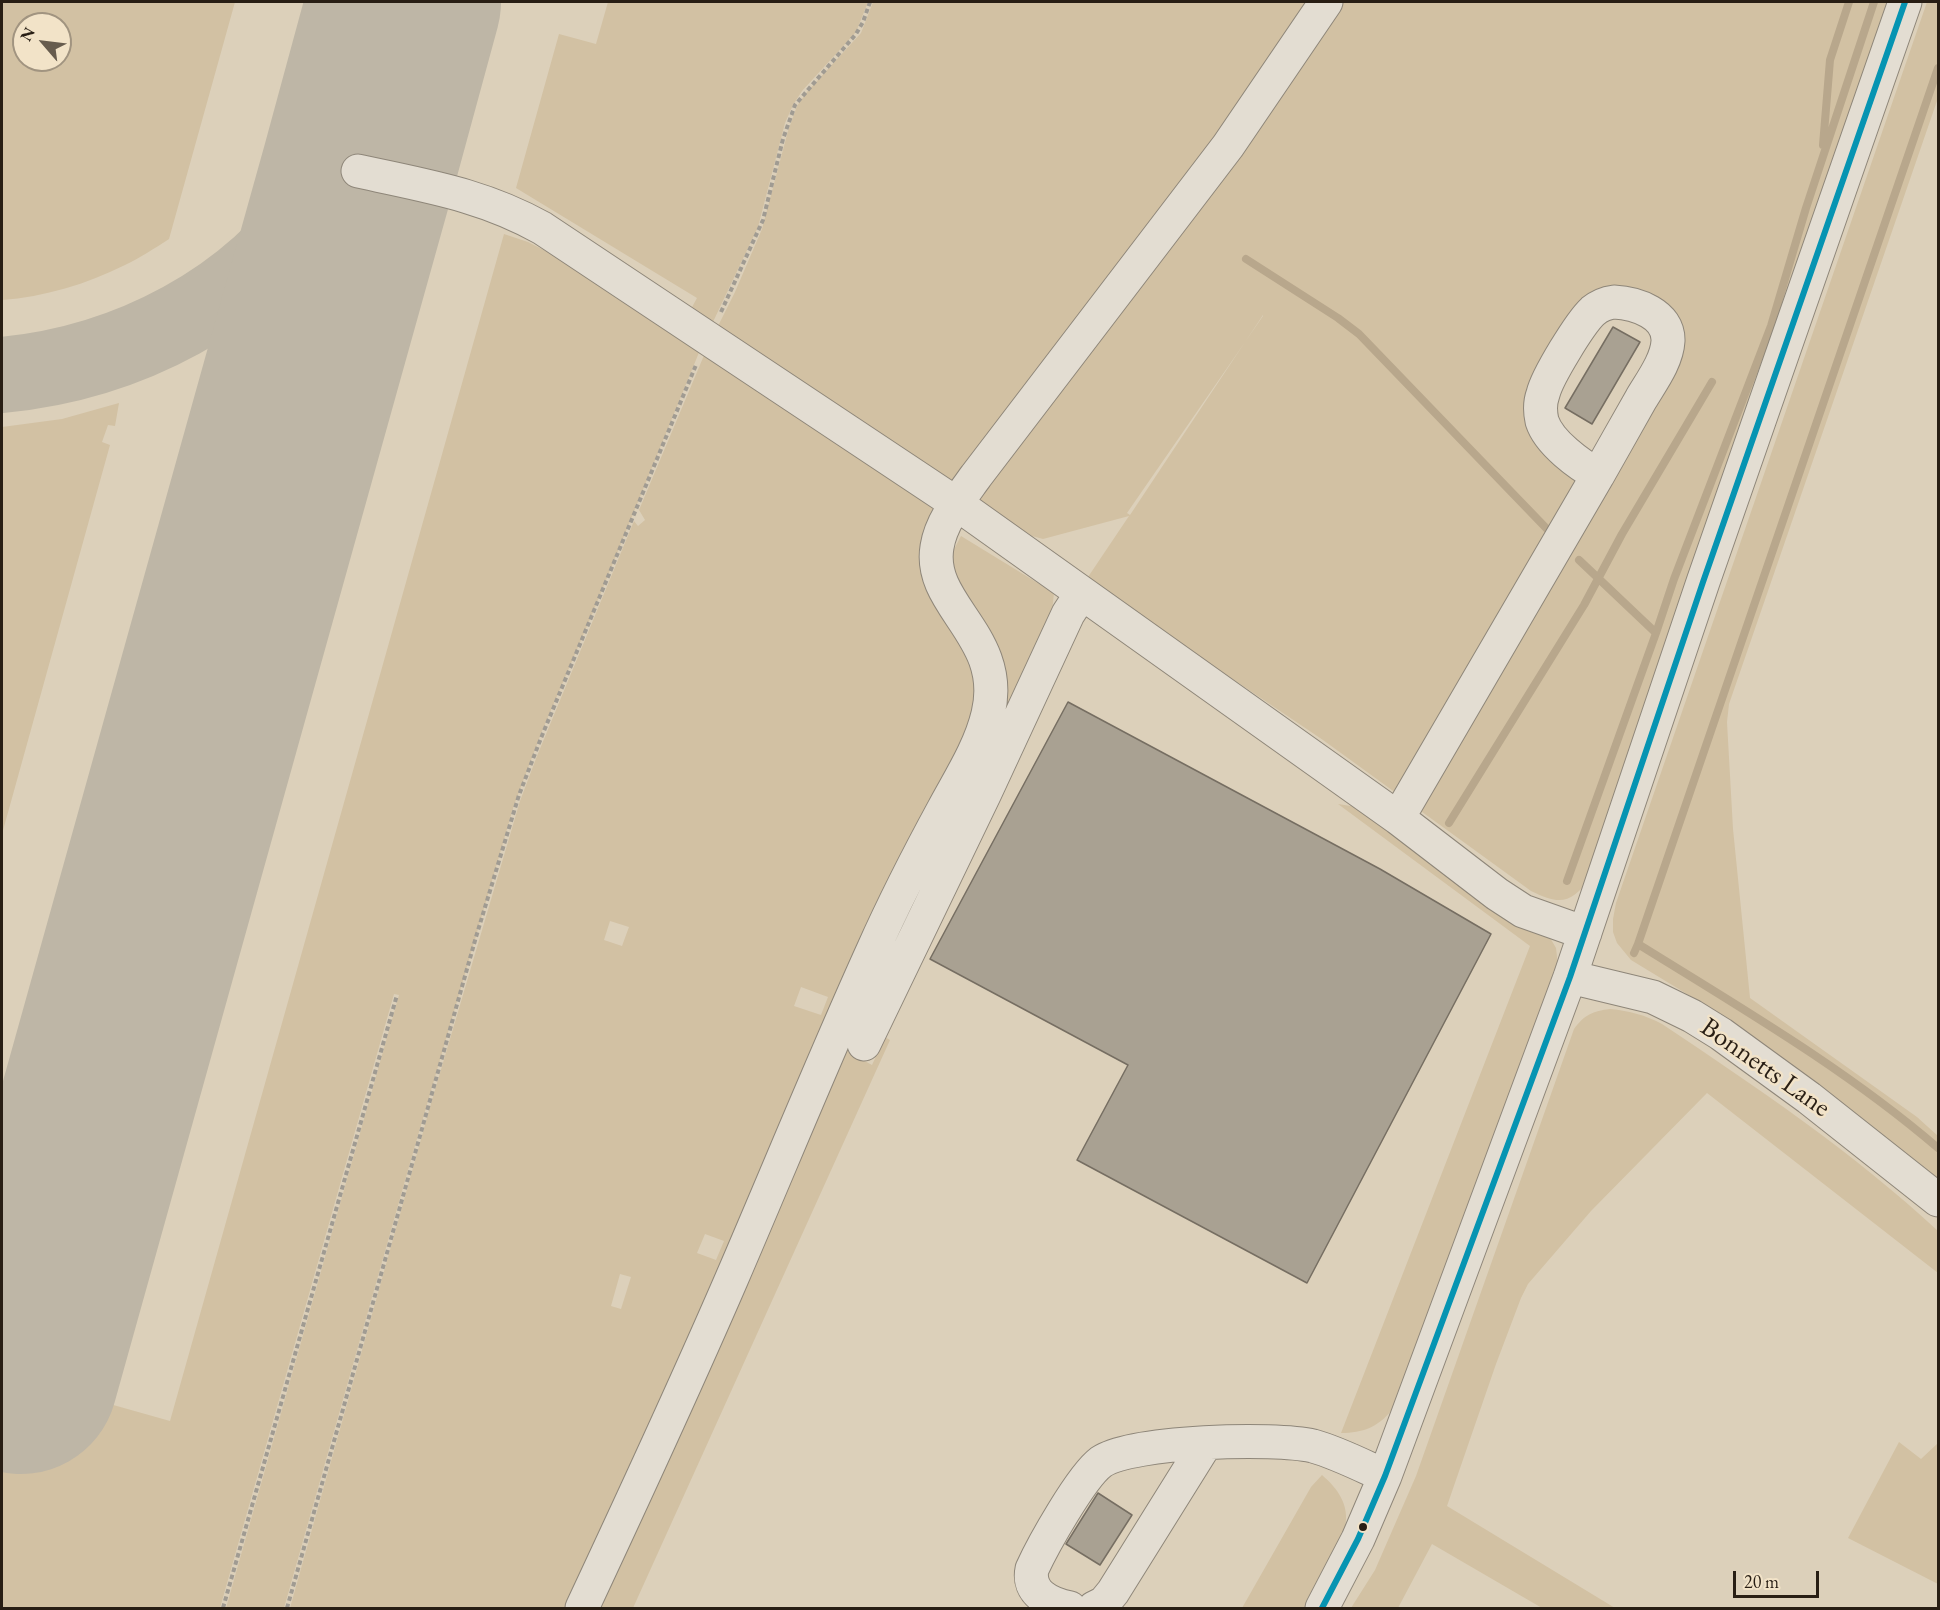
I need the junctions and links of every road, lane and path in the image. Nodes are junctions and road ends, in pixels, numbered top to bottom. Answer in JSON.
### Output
{"nodes":[{"id":1,"x":870,"y":2,"type":"edge"},
{"id":2,"x":1326,"y":2,"type":"edge"},
{"id":3,"x":1905,"y":2,"type":"edge"},
{"id":4,"x":358,"y":171,"type":"dead end"},
{"id":5,"x":708,"y":339,"type":"junction"},
{"id":6,"x":1598,"y":475,"type":"junction"},
{"id":7,"x":957,"y":504,"type":"junction"},
{"id":8,"x":1081,"y":594,"type":"junction"},
{"id":9,"x":1398,"y":818,"type":"junction"},
{"id":10,"x":1585,"y":933,"type":"junction"},
{"id":11,"x":1570,"y":977,"type":"junction"},
{"id":12,"x":397,"y":995,"type":"dead end"},
{"id":13,"x":864,"y":1044,"type":"dead end"},
{"id":14,"x":1938,"y":1200,"type":"edge"},
{"id":15,"x":1206,"y":1443,"type":"junction"},
{"id":16,"x":1385,"y":1476,"type":"junction"},
{"id":17,"x":223,"y":1608,"type":"edge"},
{"id":18,"x":287,"y":1608,"type":"edge"},
{"id":19,"x":582,"y":1608,"type":"edge"},
{"id":20,"x":1070,"y":1608,"type":"edge"},
{"id":21,"x":1094,"y":1608,"type":"edge"},
{"id":22,"x":1322,"y":1608,"type":"edge"}],
"edges":[{"from":1,"to":5,"type":"path"},
{"from":2,"to":7,"type":"street"},
{"from":3,"to":10,"type":"street"},
{"from":4,"to":5,"type":"street"},
{"from":5,"to":7,"type":"street"},
{"from":5,"to":18,"type":"path"},
{"from":6,"to":6,"type":"street"},
{"from":6,"to":9,"type":"street"},
{"from":7,"to":8,"type":"street"},
{"from":7,"to":19,"type":"street"},
{"from":8,"to":9,"type":"street"},
{"from":8,"to":13,"type":"street"},
{"from":9,"to":10,"type":"street"},
{"from":10,"to":11,"type":"street"},
{"from":11,"to":14,"type":"street","name":"Bonnetts Lane"},
{"from":11,"to":16,"type":"street"},
{"from":12,"to":17,"type":"path"},
{"from":15,"to":16,"type":"street"},
{"from":15,"to":20,"type":"street"},
{"from":15,"to":21,"type":"street"},
{"from":16,"to":22,"type":"street"}]}
